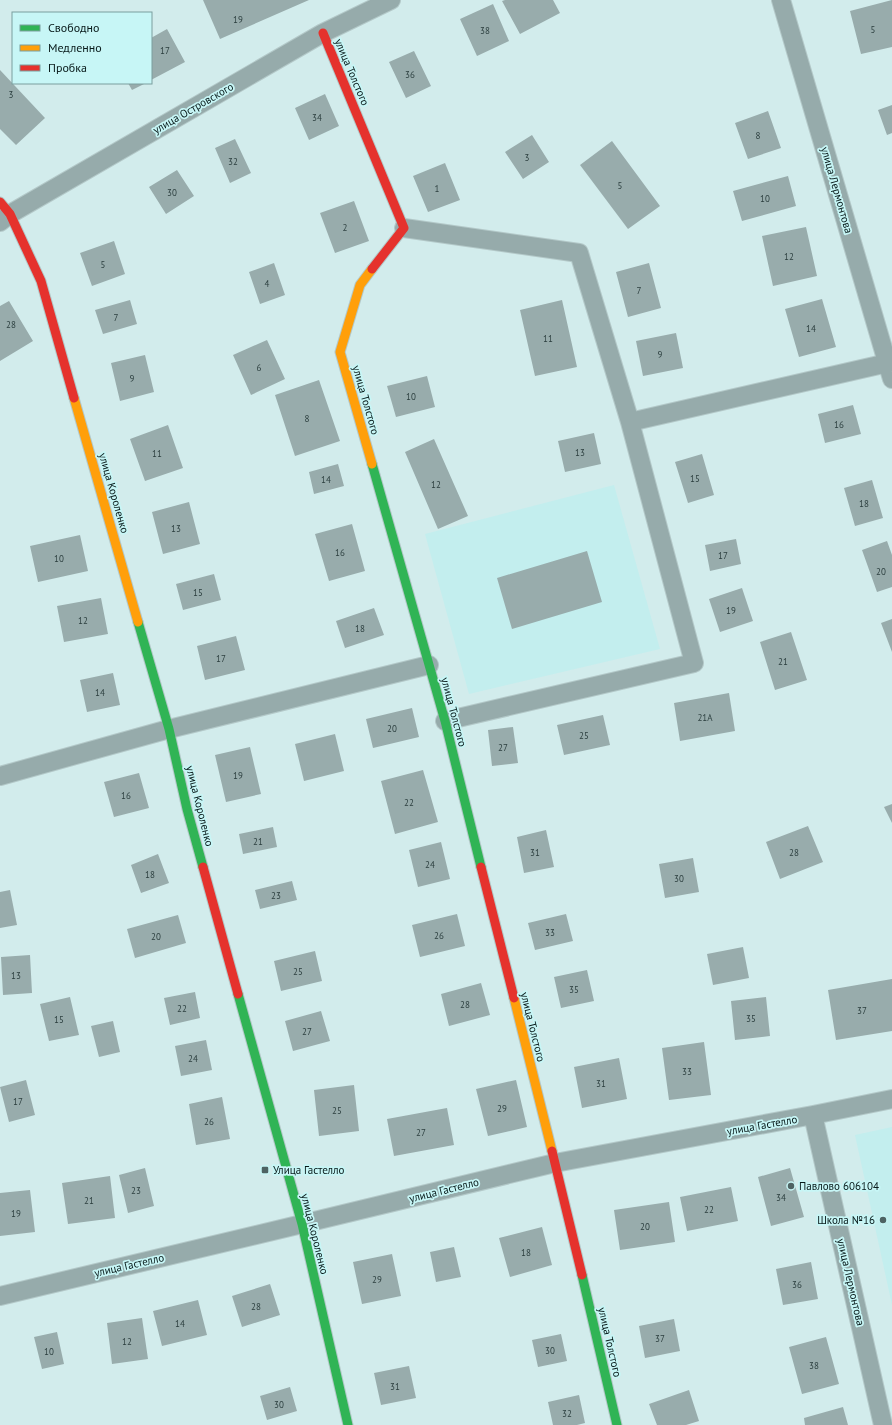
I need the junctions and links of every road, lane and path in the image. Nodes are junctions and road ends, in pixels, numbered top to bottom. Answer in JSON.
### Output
{"nodes":[{"id":1,"x":391,"y":0,"type":"edge"},
{"id":2,"x":781,"y":0,"type":"edge"},
{"id":3,"x":323,"y":33,"type":"junction"},
{"id":4,"x":3,"y":213,"type":"edge"},
{"id":5,"x":404,"y":228,"type":"junction"},
{"id":6,"x":890,"y":368,"type":"edge"},
{"id":7,"x":630,"y":422,"type":"junction"},
{"id":8,"x":429,"y":665,"type":"junction"},
{"id":9,"x":445,"y":721,"type":"junction"},
{"id":10,"x":169,"y":729,"type":"junction"},
{"id":11,"x":0,"y":776,"type":"edge"},
{"id":12,"x":892,"y":1099,"type":"edge"},
{"id":13,"x":813,"y":1115,"type":"junction"},
{"id":14,"x":554,"y":1163,"type":"junction"},
{"id":15,"x":302,"y":1224,"type":"junction"},
{"id":16,"x":0,"y":1296,"type":"edge"},
{"id":17,"x":348,"y":1425,"type":"edge"},
{"id":18,"x":618,"y":1425,"type":"edge"},
{"id":19,"x":883,"y":1425,"type":"edge"}],
"edges":[{"from":1,"to":3,"type":"street","name":"улица Островского"},
{"from":2,"to":6,"type":"street","name":"улица Лермонтова"},
{"from":3,"to":4,"type":"street","name":"улица Островского"},
{"from":3,"to":5,"type":"street","name":"улица Толстого"},
{"from":4,"to":10,"type":"street","name":"улица Короленко"},
{"from":5,"to":7,"type":"street"},
{"from":5,"to":8,"type":"street","name":"улица Толстого"},
{"from":6,"to":7,"type":"street"},
{"from":7,"to":9,"type":"street"},
{"from":8,"to":9,"type":"street","name":"улица Толстого"},
{"from":8,"to":10,"type":"street"},
{"from":9,"to":14,"type":"street","name":"улица Толстого"},
{"from":10,"to":11,"type":"street"},
{"from":10,"to":15,"type":"street","name":"улица Короленко"},
{"from":12,"to":13,"type":"street","name":"улица Гастелло"},
{"from":13,"to":14,"type":"street","name":"улица Гастелло"},
{"from":13,"to":19,"type":"street","name":"улица Лермонтова"},
{"from":14,"to":15,"type":"street","name":"улица Гастелло"},
{"from":14,"to":18,"type":"street","name":"улица Толстого"},
{"from":15,"to":16,"type":"street","name":"улица Гастелло"},
{"from":15,"to":17,"type":"street","name":"улица Короленко"}]}
